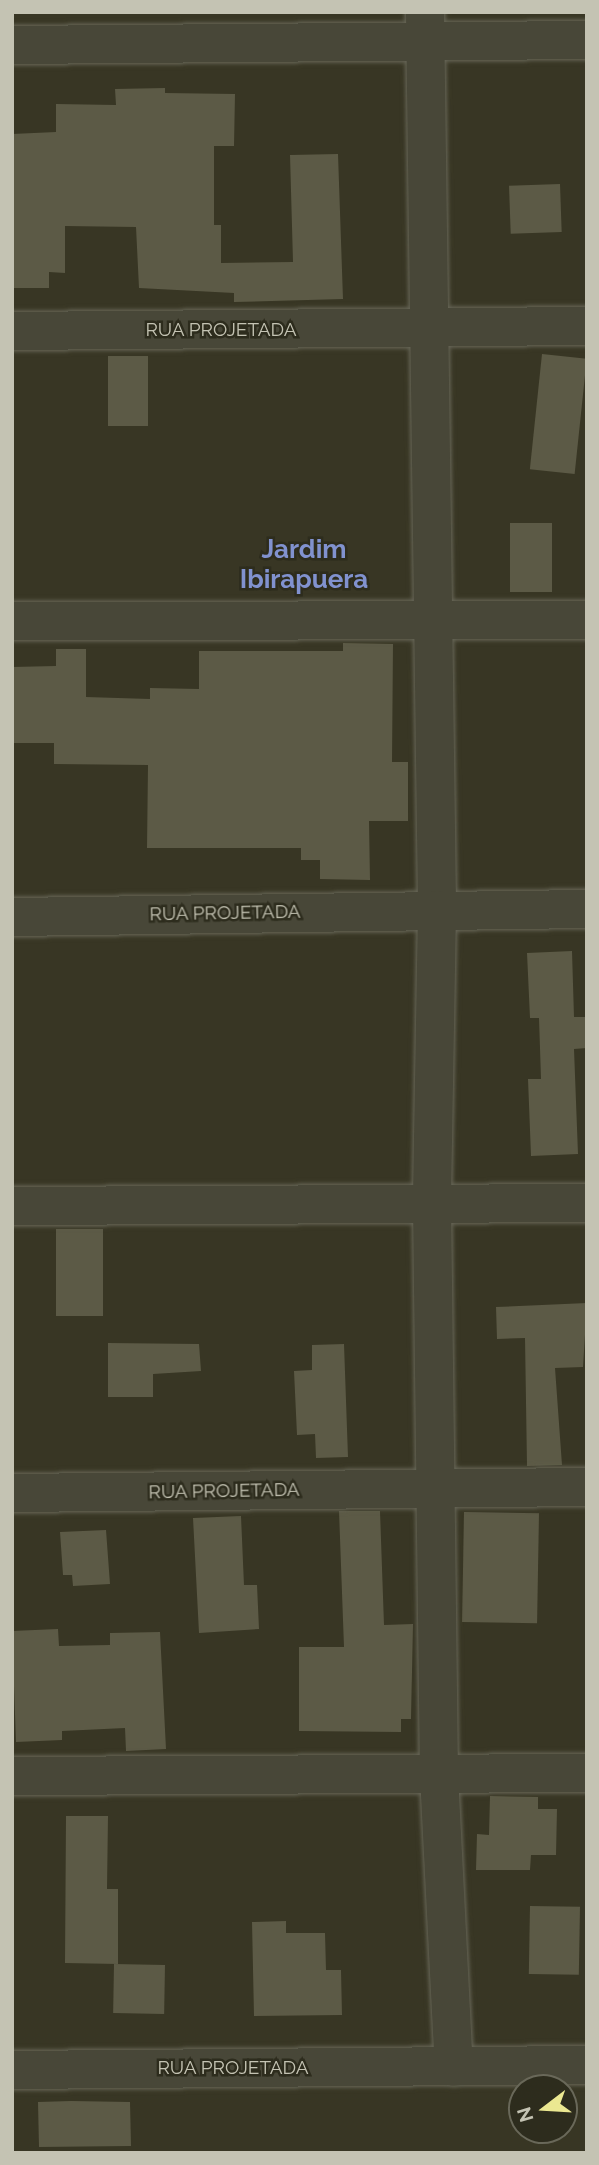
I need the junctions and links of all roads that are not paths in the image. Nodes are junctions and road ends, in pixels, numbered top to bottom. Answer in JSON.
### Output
{"nodes":[{"id":1,"x":425,"y":27,"type":"edge"},
{"id":2,"x":587,"y":40,"type":"edge"},
{"id":3,"x":12,"y":45,"type":"edge"},
{"id":4,"x":587,"y":326,"type":"edge"},
{"id":5,"x":429,"y":328,"type":"junction"},
{"id":6,"x":12,"y":331,"type":"edge"},
{"id":7,"x":587,"y":620,"type":"edge"},
{"id":8,"x":12,"y":621,"type":"edge"},
{"id":9,"x":433,"y":621,"type":"junction"},
{"id":10,"x":587,"y":909,"type":"edge"},
{"id":11,"x":437,"y":910,"type":"junction"},
{"id":12,"x":12,"y":917,"type":"edge"},
{"id":13,"x":587,"y":1202,"type":"edge"},
{"id":14,"x":432,"y":1204,"type":"junction"},
{"id":15,"x":12,"y":1206,"type":"edge"},
{"id":16,"x":587,"y":1487,"type":"edge"},
{"id":17,"x":435,"y":1489,"type":"junction"},
{"id":18,"x":12,"y":1493,"type":"edge"},
{"id":19,"x":587,"y":1773,"type":"edge"},
{"id":20,"x":439,"y":1775,"type":"junction"},
{"id":21,"x":12,"y":1776,"type":"edge"},
{"id":22,"x":587,"y":2065,"type":"edge"},
{"id":23,"x":454,"y":2067,"type":"junction"},
{"id":24,"x":12,"y":2070,"type":"edge"}],
"edges":[{"from":1,"to":2,"type":"street"},
{"from":1,"to":3,"type":"street"},
{"from":1,"to":5,"type":"street"},
{"from":4,"to":5,"type":"street","name":"RUA PROJETADA"},
{"from":5,"to":6,"type":"street","name":"RUA PROJETADA"},
{"from":5,"to":9,"type":"street"},
{"from":7,"to":9,"type":"street"},
{"from":8,"to":9,"type":"street"},
{"from":9,"to":11,"type":"street"},
{"from":10,"to":11,"type":"street","name":"RUA PROJETADA"},
{"from":11,"to":12,"type":"street","name":"RUA PROJETADA"},
{"from":11,"to":14,"type":"street"},
{"from":13,"to":14,"type":"street"},
{"from":14,"to":15,"type":"street"},
{"from":14,"to":17,"type":"street"},
{"from":16,"to":17,"type":"street","name":"RUA PROJETADA"},
{"from":17,"to":18,"type":"street","name":"RUA PROJETADA"},
{"from":17,"to":20,"type":"street"},
{"from":19,"to":20,"type":"street"},
{"from":20,"to":21,"type":"street"},
{"from":20,"to":23,"type":"street"},
{"from":22,"to":23,"type":"street","name":"RUA PROJETADA"},
{"from":23,"to":24,"type":"street","name":"RUA PROJETADA"}]}
